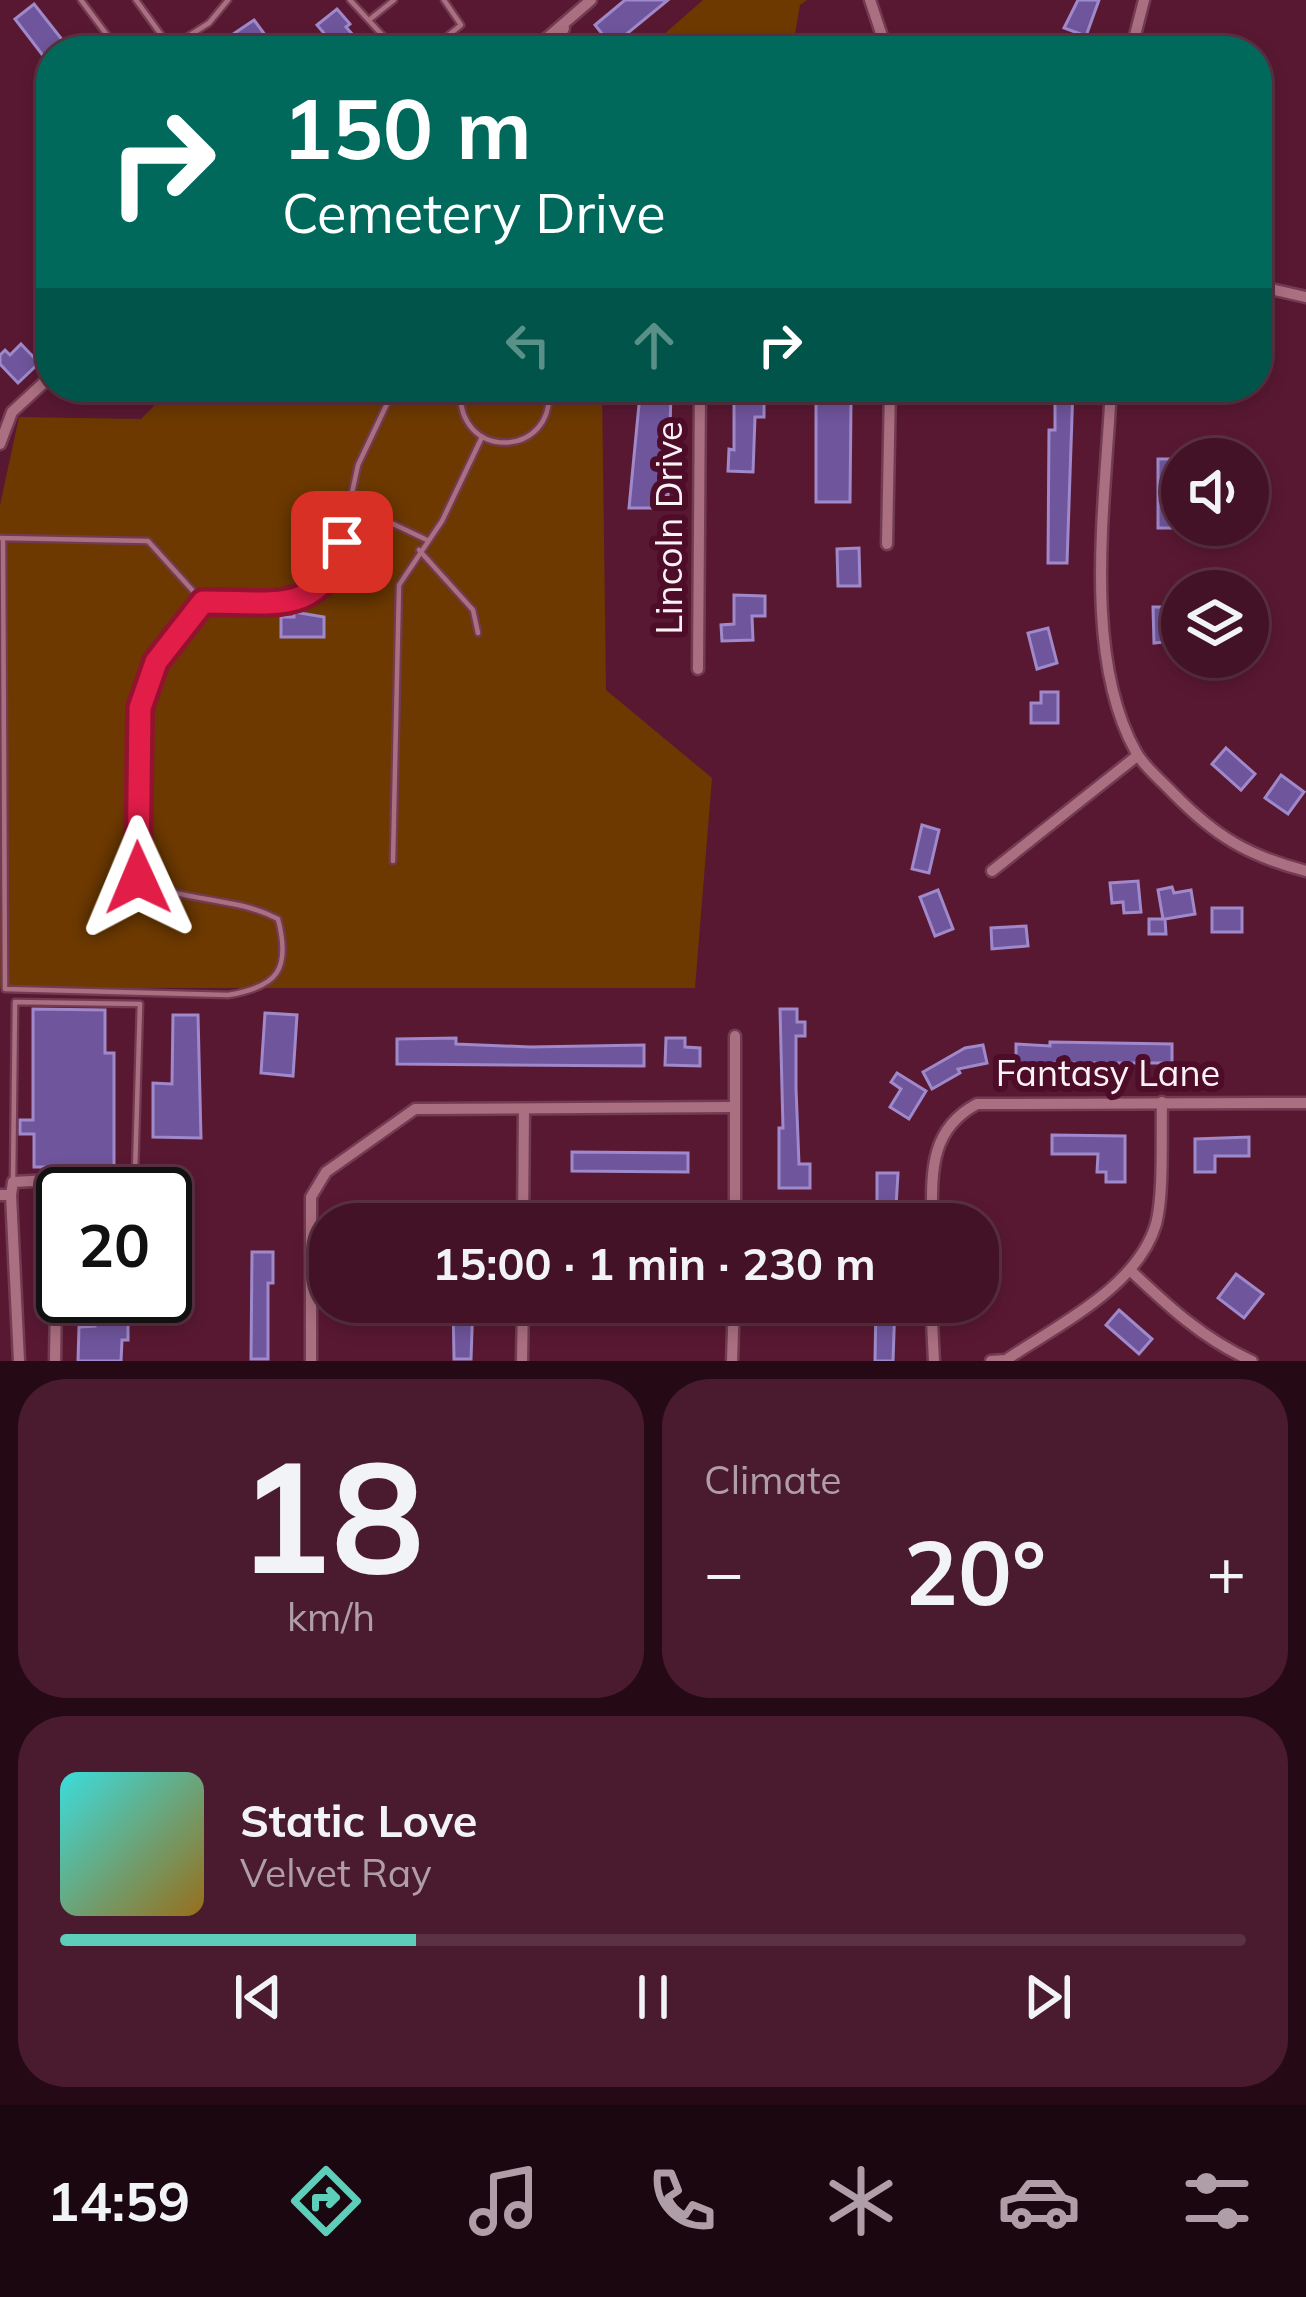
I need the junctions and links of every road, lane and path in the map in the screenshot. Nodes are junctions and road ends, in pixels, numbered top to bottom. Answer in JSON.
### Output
{"nodes":[{"id":1,"x":81,"y":0,"type":"edge"},
{"id":2,"x":136,"y":0,"type":"edge"},
{"id":3,"x":228,"y":0,"type":"edge"},
{"id":4,"x":350,"y":0,"type":"edge"},
{"id":5,"x":394,"y":0,"type":"edge"},
{"id":6,"x":444,"y":0,"type":"edge"},
{"id":7,"x":591,"y":0,"type":"edge"},
{"id":8,"x":870,"y":0,"type":"edge"},
{"id":9,"x":1144,"y":0,"type":"edge"},
{"id":10,"x":369,"y":20,"type":"junction"},
{"id":11,"x":567,"y":20,"type":"junction"},
{"id":12,"x":108,"y":36,"type":"edge"},
{"id":13,"x":159,"y":36,"type":"edge"},
{"id":14,"x":188,"y":36,"type":"edge"},
{"id":15,"x":384,"y":36,"type":"edge"},
{"id":16,"x":447,"y":36,"type":"edge"},
{"id":17,"x":549,"y":36,"type":"edge"},
{"id":18,"x":560,"y":36,"type":"edge"},
{"id":19,"x":882,"y":36,"type":"edge"},
{"id":20,"x":1135,"y":36,"type":"edge"},
{"id":21,"x":1272,"y":289,"type":"edge"},
{"id":22,"x":1306,"y":297,"type":"edge"},
{"id":23,"x":36,"y":390,"type":"edge"},
{"id":24,"x":388,"y":402,"type":"edge"},
{"id":25,"x":463,"y":402,"type":"edge"},
{"id":26,"x":549,"y":402,"type":"edge"},
{"id":27,"x":700,"y":402,"type":"edge"},
{"id":28,"x":890,"y":402,"type":"edge"},
{"id":29,"x":1110,"y":402,"type":"edge"},
{"id":30,"x":482,"y":437,"type":"junction"},
{"id":31,"x":0,"y":444,"type":"edge"},
{"id":32,"x":348,"y":503,"type":"junction"},
{"id":33,"x":2,"y":539,"type":"edge"},
{"id":34,"x":427,"y":540,"type":"junction"},
{"id":35,"x":887,"y":544,"type":"dead end"},
{"id":36,"x":418,"y":550,"type":"junction"},
{"id":37,"x":203,"y":602,"type":"junction"},
{"id":38,"x":478,"y":632,"type":"dead end"},
{"id":39,"x":698,"y":669,"type":"dead end"},
{"id":40,"x":1137,"y":756,"type":"junction"},
{"id":41,"x":392,"y":861,"type":"dead end"},
{"id":42,"x":992,"y":871,"type":"dead end"},
{"id":43,"x":1306,"y":872,"type":"edge"},
{"id":44,"x":735,"y":1036,"type":"dead end"},
{"id":45,"x":1162,"y":1102,"type":"junction"},
{"id":46,"x":1306,"y":1103,"type":"edge"},
{"id":47,"x":733,"y":1107,"type":"junction"},
{"id":48,"x":524,"y":1109,"type":"junction"},
{"id":49,"x":139,"y":1167,"type":"edge"},
{"id":50,"x":8,"y":1190,"type":"edge"},
{"id":51,"x":523,"y":1203,"type":"edge"},
{"id":52,"x":735,"y":1203,"type":"edge"},
{"id":53,"x":932,"y":1203,"type":"edge"},
{"id":54,"x":1130,"y":1270,"type":"junction"},
{"id":55,"x":56,"y":1323,"type":"edge"},
{"id":56,"x":523,"y":1323,"type":"edge"},
{"id":57,"x":733,"y":1323,"type":"edge"},
{"id":58,"x":933,"y":1323,"type":"edge"},
{"id":59,"x":19,"y":1361,"type":"edge"},
{"id":60,"x":55,"y":1361,"type":"edge"},
{"id":61,"x":311,"y":1361,"type":"edge"},
{"id":62,"x":523,"y":1361,"type":"edge"},
{"id":63,"x":732,"y":1361,"type":"edge"},
{"id":64,"x":934,"y":1361,"type":"edge"},
{"id":65,"x":991,"y":1361,"type":"edge"},
{"id":66,"x":1252,"y":1361,"type":"edge"}],
"edges":[{"from":1,"to":12,"type":"lane"},
{"from":2,"to":13,"type":"lane"},
{"from":3,"to":14,"type":"lane"},
{"from":4,"to":10,"type":"lane"},
{"from":5,"to":10,"type":"lane"},
{"from":6,"to":16,"type":"lane"},
{"from":7,"to":11,"type":"street"},
{"from":8,"to":19,"type":"street"},
{"from":9,"to":20,"type":"street"},
{"from":10,"to":15,"type":"lane"},
{"from":11,"to":17,"type":"street"},
{"from":11,"to":18,"type":"street"},
{"from":21,"to":22,"type":"street"},
{"from":23,"to":31,"type":"street"},
{"from":24,"to":32,"type":"lane"},
{"from":25,"to":30,"type":"lane"},
{"from":26,"to":30,"type":"lane"},
{"from":27,"to":39,"type":"street","name":"Lincoln Drive"},
{"from":28,"to":35,"type":"street"},
{"from":29,"to":40,"type":"street"},
{"from":30,"to":34,"type":"lane"},
{"from":32,"to":34,"type":"lane"},
{"from":32,"to":37,"type":"lane"},
{"from":33,"to":37,"type":"lane"},
{"from":33,"to":37,"type":"lane"},
{"from":34,"to":36,"type":"lane"},
{"from":36,"to":38,"type":"lane"},
{"from":36,"to":41,"type":"lane"},
{"from":40,"to":42,"type":"street"},
{"from":40,"to":43,"type":"street"},
{"from":44,"to":47,"type":"street"},
{"from":45,"to":46,"type":"street","name":"Fantasy Lane"},
{"from":45,"to":53,"type":"street","name":"Fantasy Lane"},
{"from":45,"to":54,"type":"street"},
{"from":47,"to":48,"type":"street"},
{"from":47,"to":52,"type":"street"},
{"from":48,"to":51,"type":"street"},
{"from":48,"to":61,"type":"street"},
{"from":49,"to":50,"type":"lane"},
{"from":50,"to":59,"type":"street"},
{"from":54,"to":65,"type":"street"},
{"from":54,"to":66,"type":"street"},
{"from":55,"to":60,"type":"street"},
{"from":56,"to":62,"type":"street"},
{"from":57,"to":63,"type":"street"},
{"from":58,"to":64,"type":"street"}]}
